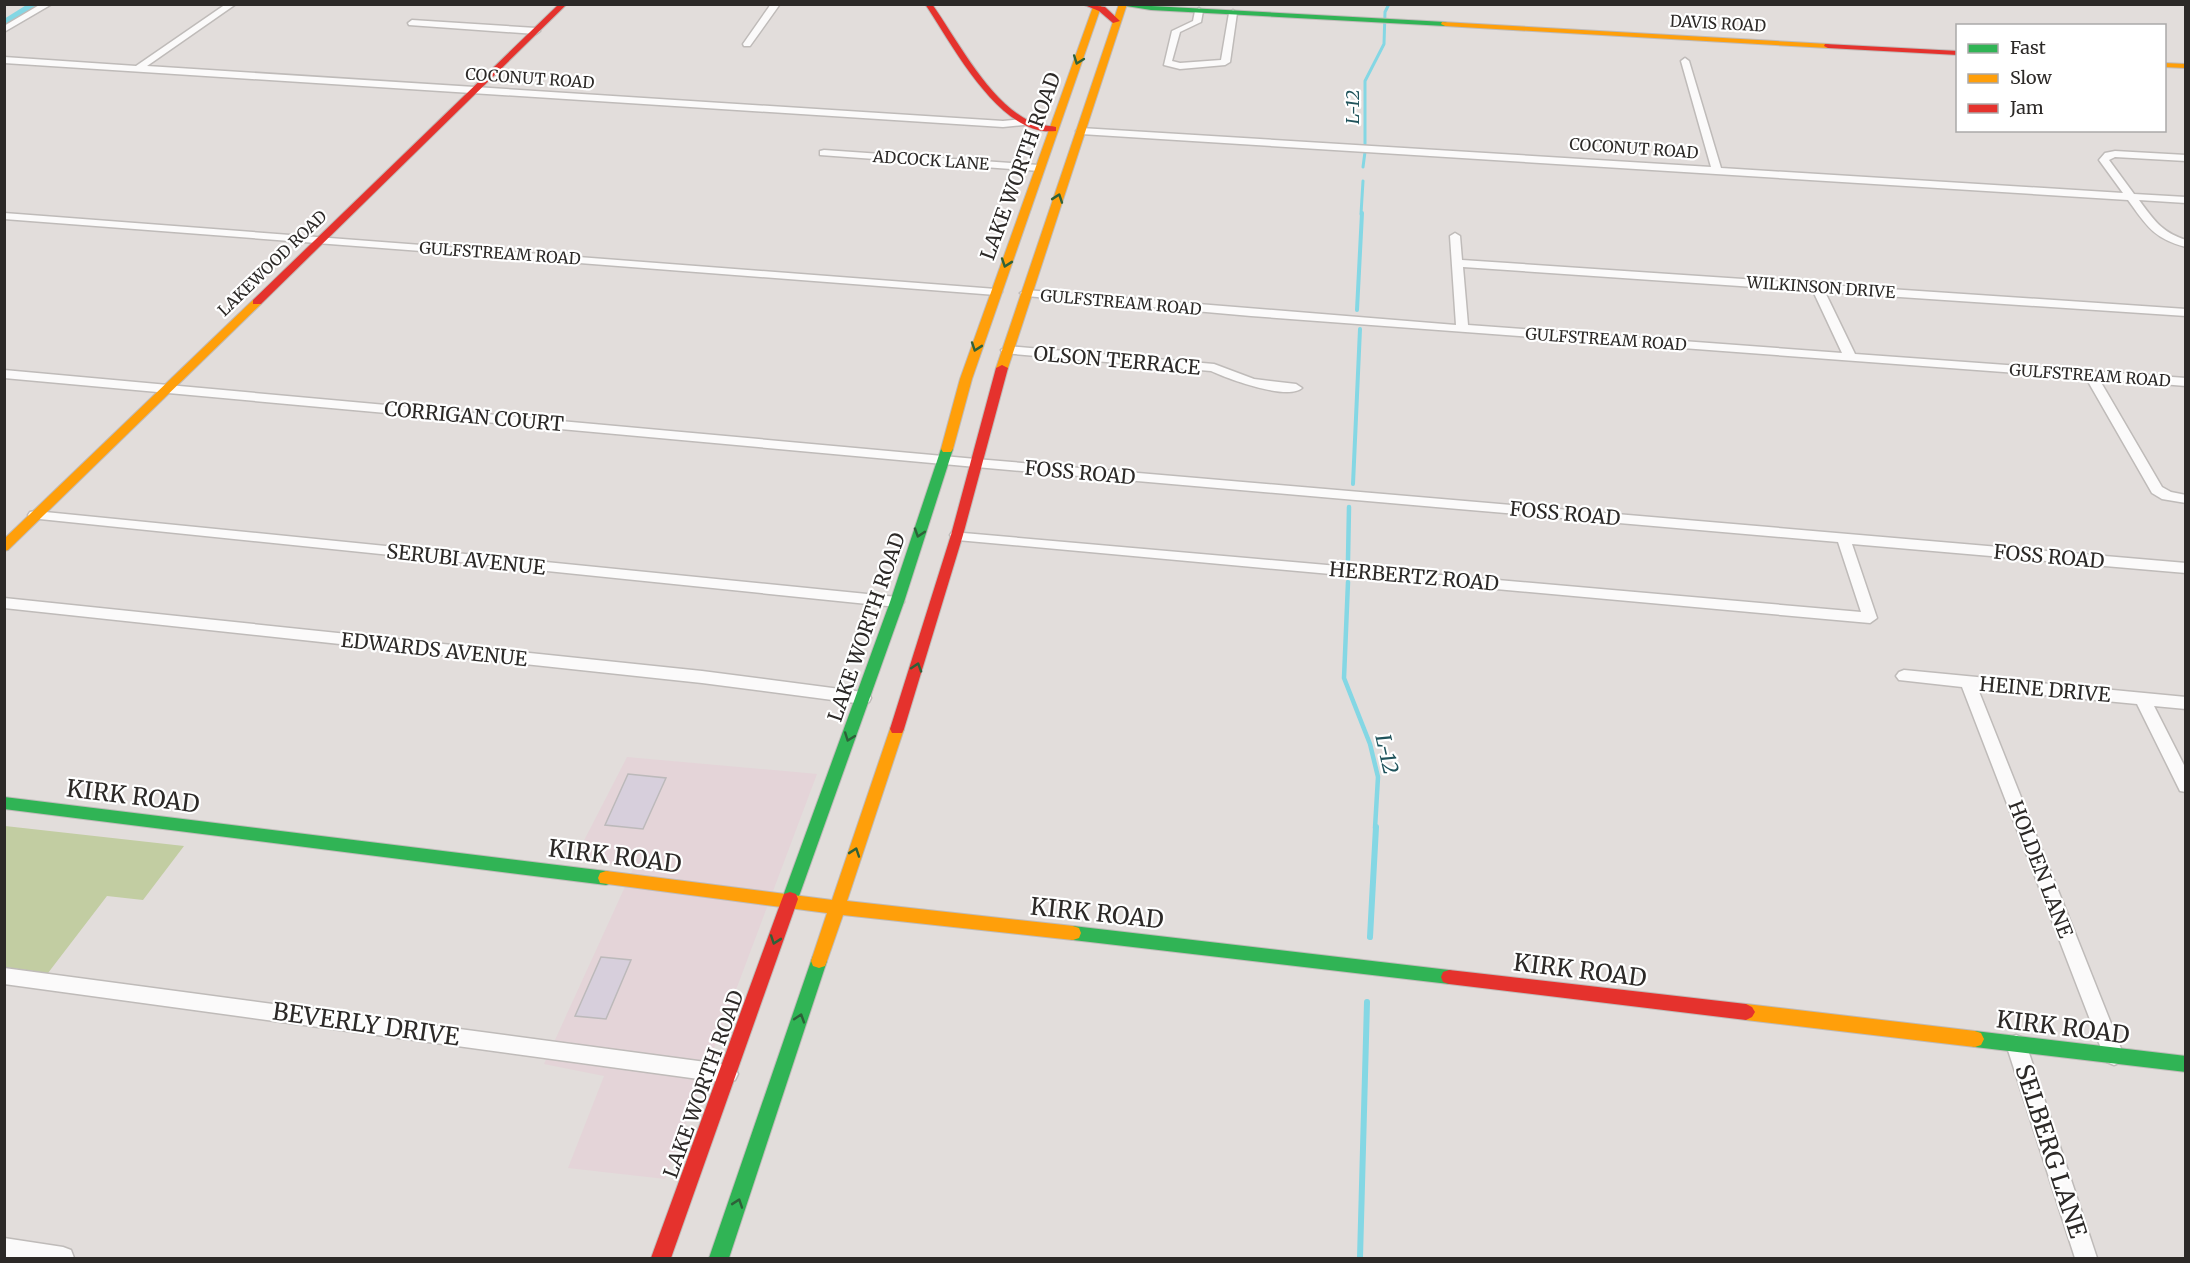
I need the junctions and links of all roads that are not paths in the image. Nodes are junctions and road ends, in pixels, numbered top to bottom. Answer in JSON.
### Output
{"nodes":[{"id":1,"x":48,"y":4,"type":"edge"},
{"id":2,"x":232,"y":4,"type":"edge"},
{"id":3,"x":564,"y":4,"type":"edge"},
{"id":4,"x":776,"y":4,"type":"edge"},
{"id":5,"x":928,"y":4,"type":"edge"},
{"id":6,"x":1085,"y":4,"type":"edge"},
{"id":7,"x":1098,"y":5,"type":"edge"},
{"id":8,"x":1121,"y":5,"type":"edge"},
{"id":9,"x":1199,"y":11,"type":"junction"},
{"id":10,"x":1233,"y":13,"type":"junction"},
{"id":11,"x":1117,"y":22,"type":"junction"},
{"id":12,"x":412,"y":23,"type":"dead end"},
{"id":13,"x":4,"y":30,"type":"edge"},
{"id":14,"x":536,"y":32,"type":"junction"},
{"id":15,"x":747,"y":44,"type":"dead end"},
{"id":16,"x":1956,"y":53,"type":"edge"},
{"id":17,"x":4,"y":60,"type":"edge"},
{"id":18,"x":1685,"y":61,"type":"dead end"},
{"id":19,"x":2166,"y":65,"type":"edge"},
{"id":20,"x":2186,"y":66,"type":"edge"},
{"id":21,"x":138,"y":69,"type":"junction"},
{"id":22,"x":475,"y":91,"type":"junction"},
{"id":23,"x":1067,"y":92,"type":"junction"},
{"id":24,"x":1024,"y":122,"type":"junction"},
{"id":25,"x":1053,"y":129,"type":"junction"},
{"id":26,"x":1081,"y":131,"type":"junction"},
{"id":27,"x":824,"y":153,"type":"dead end"},
{"id":28,"x":2186,"y":158,"type":"edge"},
{"id":29,"x":1069,"y":167,"type":"junction"},
{"id":30,"x":1039,"y":168,"type":"junction"},
{"id":31,"x":1717,"y":170,"type":"junction"},
{"id":32,"x":2130,"y":196,"type":"junction"},
{"id":33,"x":2186,"y":200,"type":"edge"},
{"id":34,"x":4,"y":216,"type":"edge"},
{"id":35,"x":1455,"y":236,"type":"dead end"},
{"id":36,"x":321,"y":239,"type":"junction"},
{"id":37,"x":1013,"y":242,"type":"junction"},
{"id":38,"x":2186,"y":244,"type":"edge"},
{"id":39,"x":1457,"y":262,"type":"junction"},
{"id":40,"x":1818,"y":287,"type":"junction"},
{"id":41,"x":996,"y":292,"type":"junction"},
{"id":42,"x":1026,"y":293,"type":"junction"},
{"id":43,"x":1006,"y":306,"type":"dead end"},
{"id":44,"x":2186,"y":313,"type":"edge"},
{"id":45,"x":1462,"y":328,"type":"junction"},
{"id":46,"x":996,"y":341,"type":"dead end"},
{"id":47,"x":1007,"y":350,"type":"junction"},
{"id":48,"x":1850,"y":357,"type":"junction"},
{"id":49,"x":4,"y":374,"type":"edge"},
{"id":50,"x":2090,"y":375,"type":"junction"},
{"id":51,"x":2186,"y":382,"type":"edge"},
{"id":52,"x":166,"y":388,"type":"junction"},
{"id":53,"x":1296,"y":388,"type":"dead end"},
{"id":54,"x":944,"y":459,"type":"junction"},
{"id":55,"x":976,"y":463,"type":"junction"},
{"id":56,"x":2186,"y":499,"type":"edge"},
{"id":57,"x":35,"y":515,"type":"junction"},
{"id":58,"x":957,"y":535,"type":"junction"},
{"id":59,"x":1844,"y":537,"type":"junction"},
{"id":60,"x":4,"y":547,"type":"edge"},
{"id":61,"x":2186,"y":568,"type":"edge"},
{"id":62,"x":897,"y":602,"type":"junction"},
{"id":63,"x":4,"y":603,"type":"edge"},
{"id":64,"x":1904,"y":676,"type":"dead end"},
{"id":65,"x":1968,"y":682,"type":"junction"},
{"id":66,"x":863,"y":698,"type":"junction"},
{"id":67,"x":2142,"y":699,"type":"junction"},
{"id":68,"x":2186,"y":703,"type":"edge"},
{"id":69,"x":2186,"y":786,"type":"edge"},
{"id":70,"x":4,"y":803,"type":"edge"},
{"id":71,"x":789,"y":901,"type":"junction"},
{"id":72,"x":836,"y":907,"type":"junction"},
{"id":73,"x":4,"y":976,"type":"edge"},
{"id":74,"x":2016,"y":1044,"type":"junction"},
{"id":75,"x":2114,"y":1056,"type":"junction"},
{"id":76,"x":2186,"y":1064,"type":"edge"},
{"id":77,"x":728,"y":1074,"type":"junction"},
{"id":78,"x":4,"y":1249,"type":"edge"},
{"id":79,"x":63,"y":1258,"type":"edge"},
{"id":80,"x":661,"y":1258,"type":"edge"},
{"id":81,"x":719,"y":1258,"type":"edge"},
{"id":82,"x":2086,"y":1258,"type":"edge"}],
"edges":[{"from":1,"to":13,"type":"street"},
{"from":2,"to":21,"type":"street"},
{"from":3,"to":14,"type":"street","name":"LAKEWOOD ROAD"},
{"from":4,"to":15,"type":"street"},
{"from":5,"to":24,"type":"street"},
{"from":6,"to":7,"type":"street"},
{"from":7,"to":11,"type":"street"},
{"from":7,"to":23,"type":"street","name":"LAKE WORTH ROAD","one_way":true},
{"from":8,"to":9,"type":"street","name":"DAVIS ROAD"},
{"from":8,"to":11,"type":"street"},
{"from":9,"to":10,"type":"street","name":"DAVIS ROAD"},
{"from":9,"to":10,"type":"street"},
{"from":10,"to":16,"type":"street","name":"DAVIS ROAD"},
{"from":11,"to":26,"type":"street"},
{"from":12,"to":14,"type":"street"},
{"from":14,"to":22,"type":"street","name":"LAKEWOOD ROAD"},
{"from":17,"to":21,"type":"street","name":"COCONUT ROAD"},
{"from":18,"to":31,"type":"street"},
{"from":19,"to":20,"type":"street"},
{"from":21,"to":22,"type":"street","name":"COCONUT ROAD"},
{"from":22,"to":24,"type":"street","name":"COCONUT ROAD"},
{"from":22,"to":36,"type":"street","name":"LAKEWOOD ROAD"},
{"from":23,"to":25,"type":"street","name":"LAKE WORTH ROAD"},
{"from":23,"to":26,"type":"street"},
{"from":24,"to":25,"type":"street","name":"COCONUT ROAD"},
{"from":25,"to":29,"type":"street"},
{"from":25,"to":30,"type":"street","name":"LAKE WORTH ROAD"},
{"from":26,"to":29,"type":"street"},
{"from":26,"to":31,"type":"street","name":"COCONUT ROAD"},
{"from":27,"to":30,"type":"street","name":"ADCOCK LANE"},
{"from":28,"to":32,"type":"street"},
{"from":42,"to":29,"type":"street","one_way":true},
{"from":30,"to":37,"type":"street","name":"LAKE WORTH ROAD"},
{"from":31,"to":32,"type":"street","name":"COCONUT ROAD"},
{"from":32,"to":33,"type":"street","name":"COCONUT ROAD"},
{"from":32,"to":38,"type":"street"},
{"from":34,"to":36,"type":"street","name":"GULFSTREAM ROAD"},
{"from":35,"to":39,"type":"street"},
{"from":36,"to":41,"type":"street","name":"GULFSTREAM ROAD"},
{"from":36,"to":52,"type":"street","name":"LAKEWOOD ROAD"},
{"from":37,"to":41,"type":"street","name":"LAKE WORTH ROAD","one_way":true},
{"from":37,"to":42,"type":"street"},
{"from":39,"to":40,"type":"street","name":"WILKINSON DRIVE"},
{"from":39,"to":45,"type":"street"},
{"from":40,"to":44,"type":"street","name":"WILKINSON DRIVE"},
{"from":40,"to":48,"type":"street"},
{"from":41,"to":43,"type":"street"},
{"from":41,"to":54,"type":"street","name":"LAKE WORTH ROAD","one_way":true},
{"from":42,"to":45,"type":"street","name":"GULFSTREAM ROAD"},
{"from":42,"to":47,"type":"street"},
{"from":45,"to":48,"type":"street","name":"GULFSTREAM ROAD"},
{"from":46,"to":47,"type":"street"},
{"from":47,"to":53,"type":"street","name":"OLSON TERRACE"},
{"from":47,"to":55,"type":"street"},
{"from":48,"to":50,"type":"street","name":"GULFSTREAM ROAD"},
{"from":49,"to":52,"type":"street","name":"CORRIGAN COURT"},
{"from":50,"to":51,"type":"street","name":"GULFSTREAM ROAD"},
{"from":50,"to":56,"type":"street"},
{"from":52,"to":54,"type":"street","name":"CORRIGAN COURT"},
{"from":52,"to":57,"type":"street","name":"LAKEWOOD ROAD"},
{"from":54,"to":55,"type":"street","name":"FOSS ROAD"},
{"from":54,"to":62,"type":"street","name":"LAKE WORTH ROAD","one_way":true},
{"from":55,"to":58,"type":"street"},
{"from":55,"to":59,"type":"street","name":"FOSS ROAD"},
{"from":57,"to":60,"type":"street","name":"LAKEWOOD ROAD"},
{"from":57,"to":62,"type":"street","name":"SERUBI AVENUE"},
{"from":58,"to":59,"type":"street","name":"HERBERTZ ROAD"},
{"from":72,"to":58,"type":"street","one_way":true},
{"from":59,"to":61,"type":"street","name":"FOSS ROAD"},
{"from":62,"to":66,"type":"street","name":"LAKE WORTH ROAD"},
{"from":63,"to":66,"type":"street","name":"EDWARDS AVENUE"},
{"from":64,"to":65,"type":"street","name":"HEINE DRIVE"},
{"from":65,"to":67,"type":"street","name":"HEINE DRIVE"},
{"from":65,"to":75,"type":"street","name":"HOLDEN LANE"},
{"from":66,"to":71,"type":"street","name":"LAKE WORTH ROAD","one_way":true},
{"from":67,"to":68,"type":"street","name":"HEINE DRIVE"},
{"from":67,"to":69,"type":"street"},
{"from":70,"to":71,"type":"street","name":"KIRK ROAD"},
{"from":71,"to":72,"type":"street","name":"KIRK ROAD"},
{"from":71,"to":77,"type":"street","name":"LAKE WORTH ROAD","one_way":true},
{"from":72,"to":74,"type":"street","name":"KIRK ROAD"},
{"from":81,"to":72,"type":"street","one_way":true},
{"from":73,"to":77,"type":"street","name":"BEVERLY DRIVE"},
{"from":74,"to":75,"type":"street","name":"KIRK ROAD"},
{"from":74,"to":82,"type":"street","name":"SELBERG LANE"},
{"from":75,"to":76,"type":"street","name":"KIRK ROAD"},
{"from":77,"to":80,"type":"street","name":"LAKE WORTH ROAD"},
{"from":78,"to":79,"type":"street"}]}
